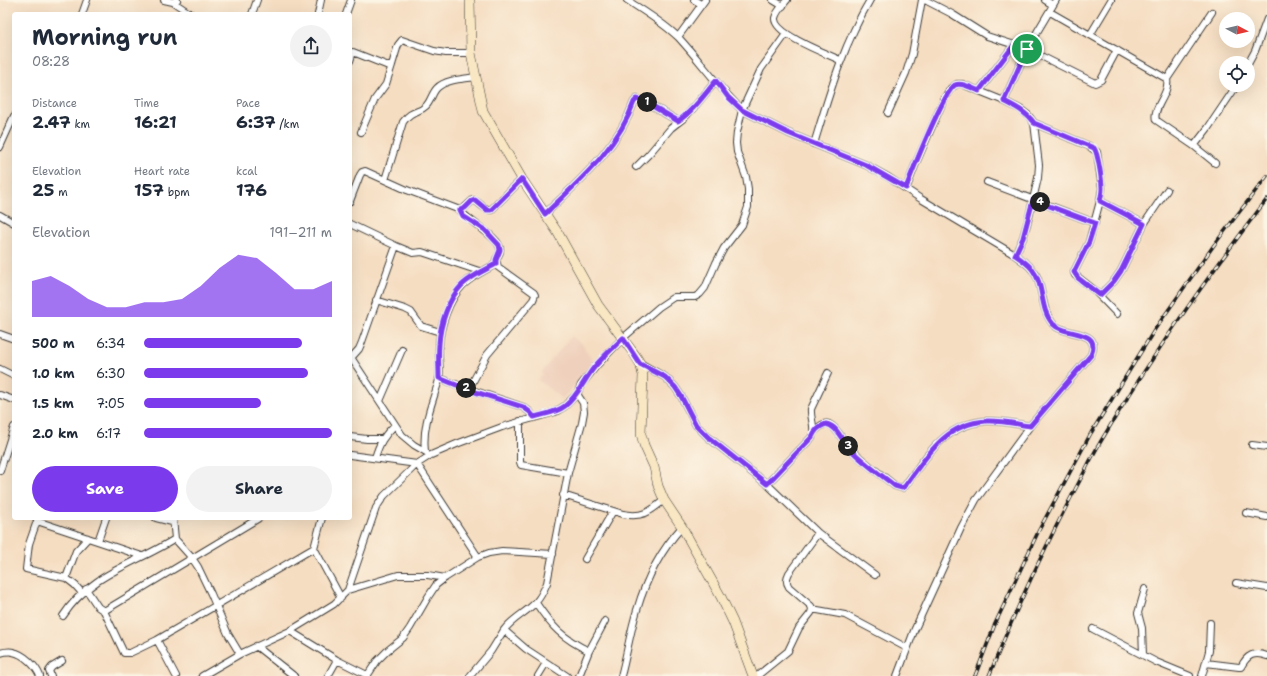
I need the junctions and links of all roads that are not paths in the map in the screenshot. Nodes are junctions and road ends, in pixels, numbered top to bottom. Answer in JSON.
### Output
{"nodes":[{"id":1,"x":87,"y":0,"type":"edge"},
{"id":2,"x":164,"y":0,"type":"edge"},
{"id":3,"x":257,"y":0,"type":"edge"},
{"id":4,"x":321,"y":0,"type":"edge"},
{"id":5,"x":351,"y":0,"type":"edge"},
{"id":6,"x":470,"y":0,"type":"edge"},
{"id":7,"x":627,"y":0,"type":"edge"},
{"id":8,"x":694,"y":0,"type":"edge"},
{"id":9,"x":774,"y":0,"type":"edge"},
{"id":10,"x":787,"y":0,"type":"edge"},
{"id":11,"x":870,"y":0,"type":"edge"},
{"id":12,"x":922,"y":0,"type":"edge"},
{"id":13,"x":925,"y":0,"type":"edge"},
{"id":14,"x":943,"y":0,"type":"edge"},
{"id":15,"x":1045,"y":0,"type":"edge"},
{"id":16,"x":1111,"y":0,"type":"edge"},
{"id":17,"x":175,"y":1,"type":"edge"},
{"id":18,"x":703,"y":2,"type":"edge"},
{"id":19,"x":1055,"y":3,"type":"edge"},
{"id":20,"x":782,"y":6,"type":"junction"},
{"id":21,"x":939,"y":6,"type":"junction"},
{"id":22,"x":83,"y":12,"type":"edge"},
{"id":23,"x":189,"y":12,"type":"edge"},
{"id":24,"x":253,"y":12,"type":"edge"},
{"id":25,"x":318,"y":12,"type":"edge"},
{"id":26,"x":347,"y":12,"type":"edge"},
{"id":27,"x":1050,"y":12,"type":"junction"},
{"id":28,"x":1212,"y":12,"type":"dead end"},
{"id":29,"x":1267,"y":19,"type":"edge"},
{"id":30,"x":786,"y":34,"type":"junction"},
{"id":31,"x":1090,"y":34,"type":"junction"},
{"id":32,"x":678,"y":37,"type":"junction"},
{"id":33,"x":1014,"y":45,"type":"junction"},
{"id":34,"x":1027,"y":49,"type":"junction"},
{"id":35,"x":1117,"y":50,"type":"junction"},
{"id":36,"x":352,"y":52,"type":"edge"},
{"id":37,"x":470,"y":53,"type":"junction"},
{"id":38,"x":1252,"y":56,"type":"edge"},
{"id":39,"x":840,"y":60,"type":"junction"},
{"id":40,"x":392,"y":65,"type":"junction"},
{"id":41,"x":476,"y":77,"type":"junction"},
{"id":42,"x":1167,"y":79,"type":"junction"},
{"id":43,"x":716,"y":81,"type":"junction"},
{"id":44,"x":979,"y":91,"type":"junction"},
{"id":45,"x":1231,"y":92,"type":"edge"},
{"id":46,"x":1004,"y":101,"type":"junction"},
{"id":47,"x":742,"y":110,"type":"junction"},
{"id":48,"x":888,"y":113,"type":"dead end"},
{"id":49,"x":12,"y":120,"type":"edge"},
{"id":50,"x":678,"y":121,"type":"junction"},
{"id":51,"x":1034,"y":123,"type":"junction"},
{"id":52,"x":361,"y":132,"type":"dead end"},
{"id":53,"x":814,"y":144,"type":"junction"},
{"id":54,"x":1194,"y":146,"type":"junction"},
{"id":55,"x":0,"y":147,"type":"edge"},
{"id":56,"x":1215,"y":163,"type":"dead end"},
{"id":57,"x":636,"y":167,"type":"dead end"},
{"id":58,"x":522,"y":179,"type":"junction"},
{"id":59,"x":385,"y":180,"type":"junction"},
{"id":60,"x":987,"y":182,"type":"dead end"},
{"id":61,"x":906,"y":188,"type":"junction"},
{"id":62,"x":1167,"y":190,"type":"dead end"},
{"id":63,"x":352,"y":196,"type":"edge"},
{"id":64,"x":1033,"y":200,"type":"junction"},
{"id":65,"x":1100,"y":201,"type":"junction"},
{"id":66,"x":460,"y":210,"type":"junction"},
{"id":67,"x":545,"y":214,"type":"junction"},
{"id":68,"x":0,"y":215,"type":"edge"},
{"id":69,"x":12,"y":222,"type":"edge"},
{"id":70,"x":1095,"y":223,"type":"junction"},
{"id":71,"x":1144,"y":224,"type":"junction"},
{"id":72,"x":352,"y":225,"type":"edge"},
{"id":73,"x":396,"y":246,"type":"junction"},
{"id":74,"x":1015,"y":255,"type":"junction"},
{"id":75,"x":496,"y":264,"type":"junction"},
{"id":76,"x":482,"y":272,"type":"junction"},
{"id":77,"x":1100,"y":295,"type":"junction"},
{"id":78,"x":376,"y":300,"type":"junction"},
{"id":79,"x":1117,"y":314,"type":"dead end"},
{"id":80,"x":440,"y":332,"type":"junction"},
{"id":81,"x":0,"y":334,"type":"edge"},
{"id":82,"x":12,"y":338,"type":"edge"},
{"id":83,"x":623,"y":338,"type":"junction"},
{"id":84,"x":402,"y":350,"type":"dead end"},
{"id":85,"x":352,"y":355,"type":"edge"},
{"id":86,"x":352,"y":358,"type":"edge"},
{"id":87,"x":640,"y":364,"type":"junction"},
{"id":88,"x":0,"y":369,"type":"edge"},
{"id":89,"x":828,"y":373,"type":"dead end"},
{"id":90,"x":12,"y":375,"type":"edge"},
{"id":91,"x":439,"y":378,"type":"junction"},
{"id":92,"x":469,"y":390,"type":"junction"},
{"id":93,"x":577,"y":394,"type":"junction"},
{"id":94,"x":0,"y":395,"type":"edge"},
{"id":95,"x":12,"y":399,"type":"edge"},
{"id":96,"x":380,"y":401,"type":"junction"},
{"id":97,"x":534,"y":417,"type":"junction"},
{"id":98,"x":520,"y":421,"type":"junction"},
{"id":99,"x":395,"y":425,"type":"junction"},
{"id":100,"x":1030,"y":426,"type":"junction"},
{"id":101,"x":814,"y":432,"type":"junction"},
{"id":102,"x":12,"y":433,"type":"edge"},
{"id":103,"x":352,"y":437,"type":"edge"},
{"id":104,"x":382,"y":439,"type":"junction"},
{"id":105,"x":1252,"y":445,"type":"dead end"},
{"id":106,"x":1267,"y":447,"type":"edge"},
{"id":107,"x":425,"y":451,"type":"junction"},
{"id":108,"x":352,"y":455,"type":"edge"},
{"id":109,"x":431,"y":455,"type":"junction"},
{"id":110,"x":375,"y":458,"type":"junction"},
{"id":111,"x":417,"y":464,"type":"junction"},
{"id":112,"x":0,"y":471,"type":"edge"},
{"id":113,"x":568,"y":474,"type":"junction"},
{"id":114,"x":767,"y":484,"type":"junction"},
{"id":115,"x":563,"y":495,"type":"junction"},
{"id":116,"x":664,"y":500,"type":"junction"},
{"id":117,"x":613,"y":511,"type":"junction"},
{"id":118,"x":1246,"y":513,"type":"dead end"},
{"id":119,"x":1267,"y":517,"type":"edge"},
{"id":120,"x":38,"y":520,"type":"edge"},
{"id":121,"x":105,"y":520,"type":"edge"},
{"id":122,"x":172,"y":520,"type":"edge"},
{"id":123,"x":256,"y":520,"type":"edge"},
{"id":124,"x":321,"y":520,"type":"edge"},
{"id":125,"x":682,"y":527,"type":"junction"},
{"id":126,"x":818,"y":533,"type":"junction"},
{"id":127,"x":88,"y":538,"type":"junction"},
{"id":128,"x":175,"y":539,"type":"junction"},
{"id":129,"x":98,"y":541,"type":"junction"},
{"id":130,"x":314,"y":548,"type":"junction"},
{"id":131,"x":553,"y":554,"type":"junction"},
{"id":132,"x":142,"y":556,"type":"junction"},
{"id":133,"x":478,"y":557,"type":"junction"},
{"id":134,"x":192,"y":558,"type":"junction"},
{"id":135,"x":585,"y":559,"type":"dead end"},
{"id":136,"x":875,"y":575,"type":"dead end"},
{"id":137,"x":66,"y":578,"type":"junction"},
{"id":138,"x":445,"y":578,"type":"junction"},
{"id":139,"x":1236,"y":583,"type":"dead end"},
{"id":140,"x":1267,"y":588,"type":"edge"},
{"id":141,"x":1145,"y":589,"type":"dead end"},
{"id":142,"x":348,"y":590,"type":"junction"},
{"id":143,"x":84,"y":591,"type":"junction"},
{"id":144,"x":341,"y":598,"type":"junction"},
{"id":145,"x":536,"y":603,"type":"junction"},
{"id":146,"x":216,"y":606,"type":"junction"},
{"id":147,"x":812,"y":609,"type":"junction"},
{"id":148,"x":104,"y":611,"type":"junction"},
{"id":149,"x":63,"y":616,"type":"dead end"},
{"id":150,"x":605,"y":621,"type":"dead end"},
{"id":151,"x":1210,"y":623,"type":"dead end"},
{"id":152,"x":1093,"y":628,"type":"dead end"},
{"id":153,"x":504,"y":630,"type":"junction"},
{"id":154,"x":290,"y":631,"type":"junction"},
{"id":155,"x":157,"y":640,"type":"junction"},
{"id":156,"x":256,"y":646,"type":"junction"},
{"id":157,"x":907,"y":648,"type":"junction"},
{"id":158,"x":588,"y":651,"type":"junction"},
{"id":159,"x":0,"y":653,"type":"edge"},
{"id":160,"x":240,"y":654,"type":"junction"},
{"id":161,"x":1143,"y":655,"type":"junction"},
{"id":162,"x":1267,"y":656,"type":"edge"},
{"id":163,"x":62,"y":660,"type":"dead end"},
{"id":164,"x":336,"y":660,"type":"junction"},
{"id":165,"x":546,"y":663,"type":"junction"},
{"id":166,"x":1206,"y":663,"type":"junction"},
{"id":167,"x":40,"y":676,"type":"edge"},
{"id":168,"x":51,"y":676,"type":"edge"},
{"id":169,"x":176,"y":676,"type":"edge"},
{"id":170,"x":202,"y":676,"type":"edge"},
{"id":171,"x":294,"y":676,"type":"edge"},
{"id":172,"x":328,"y":676,"type":"edge"},
{"id":173,"x":367,"y":676,"type":"edge"},
{"id":174,"x":470,"y":676,"type":"edge"},
{"id":175,"x":538,"y":676,"type":"edge"},
{"id":176,"x":568,"y":676,"type":"edge"},
{"id":177,"x":579,"y":676,"type":"edge"},
{"id":178,"x":622,"y":676,"type":"edge"},
{"id":179,"x":753,"y":676,"type":"edge"},
{"id":180,"x":757,"y":676,"type":"edge"},
{"id":181,"x":897,"y":676,"type":"edge"},
{"id":182,"x":1190,"y":676,"type":"edge"},
{"id":183,"x":1202,"y":676,"type":"edge"}],
"edges":[{"from":1,"to":22,"type":"street"},
{"from":2,"to":17,"type":"street"},
{"from":3,"to":24,"type":"street"},
{"from":4,"to":25,"type":"street"},
{"from":5,"to":26,"type":"street"},
{"from":6,"to":37,"type":"main road"},
{"from":7,"to":32,"type":"street"},
{"from":8,"to":18,"type":"street"},
{"from":9,"to":20,"type":"street"},
{"from":10,"to":20,"type":"street"},
{"from":11,"to":39,"type":"street"},
{"from":12,"to":48,"type":"street"},
{"from":13,"to":21,"type":"street"},
{"from":14,"to":21,"type":"street"},
{"from":15,"to":19,"type":"street"},
{"from":16,"to":31,"type":"street"},
{"from":17,"to":23,"type":"street"},
{"from":18,"to":32,"type":"street"},
{"from":19,"to":27,"type":"street"},
{"from":20,"to":30,"type":"street"},
{"from":21,"to":33,"type":"street"},
{"from":27,"to":31,"type":"street"},
{"from":27,"to":34,"type":"street"},
{"from":28,"to":42,"type":"street"},
{"from":29,"to":38,"type":"street"},
{"from":30,"to":39,"type":"street"},
{"from":30,"to":47,"type":"street"},
{"from":31,"to":35,"type":"street"},
{"from":32,"to":43,"type":"street"},
{"from":33,"to":34,"type":"street"},
{"from":33,"to":44,"type":"street"},
{"from":34,"to":35,"type":"street"},
{"from":34,"to":46,"type":"street"},
{"from":35,"to":42,"type":"street"},
{"from":36,"to":40,"type":"street"},
{"from":37,"to":40,"type":"street"},
{"from":37,"to":41,"type":"main road"},
{"from":39,"to":53,"type":"street"},
{"from":40,"to":52,"type":"street"},
{"from":41,"to":58,"type":"main road"},
{"from":41,"to":59,"type":"street"},
{"from":42,"to":54,"type":"street"},
{"from":43,"to":47,"type":"street"},
{"from":43,"to":50,"type":"street"},
{"from":44,"to":46,"type":"street"},
{"from":44,"to":61,"type":"street"},
{"from":45,"to":54,"type":"street"},
{"from":46,"to":51,"type":"street"},
{"from":47,"to":53,"type":"street"},
{"from":47,"to":83,"type":"street"},
{"from":49,"to":55,"type":"street"},
{"from":50,"to":57,"type":"street"},
{"from":50,"to":67,"type":"street"},
{"from":51,"to":64,"type":"street"},
{"from":51,"to":65,"type":"street"},
{"from":53,"to":61,"type":"street"},
{"from":54,"to":56,"type":"street"},
{"from":58,"to":66,"type":"street"},
{"from":58,"to":67,"type":"main road"},
{"from":59,"to":63,"type":"street"},
{"from":59,"to":66,"type":"street"},
{"from":60,"to":64,"type":"street"},
{"from":61,"to":74,"type":"street"},
{"from":62,"to":71,"type":"street"},
{"from":64,"to":70,"type":"street"},
{"from":64,"to":74,"type":"street"},
{"from":65,"to":70,"type":"street"},
{"from":65,"to":71,"type":"street"},
{"from":66,"to":75,"type":"street"},
{"from":67,"to":83,"type":"main road"},
{"from":68,"to":69,"type":"street"},
{"from":70,"to":77,"type":"street"},
{"from":71,"to":77,"type":"street"},
{"from":72,"to":73,"type":"street"},
{"from":73,"to":76,"type":"street"},
{"from":73,"to":78,"type":"street"},
{"from":74,"to":100,"type":"street"},
{"from":75,"to":76,"type":"street"},
{"from":75,"to":92,"type":"street"},
{"from":76,"to":80,"type":"street"},
{"from":77,"to":79,"type":"street"},
{"from":78,"to":80,"type":"street"},
{"from":78,"to":85,"type":"street"},
{"from":80,"to":91,"type":"street"},
{"from":81,"to":82,"type":"street"},
{"from":83,"to":87,"type":"main road"},
{"from":83,"to":93,"type":"street"},
{"from":84,"to":96,"type":"street"},
{"from":86,"to":96,"type":"street"},
{"from":87,"to":114,"type":"street"},
{"from":87,"to":116,"type":"main road"},
{"from":88,"to":90,"type":"street"},
{"from":89,"to":101,"type":"street"},
{"from":91,"to":92,"type":"street"},
{"from":91,"to":107,"type":"street"},
{"from":92,"to":97,"type":"street"},
{"from":93,"to":97,"type":"street"},
{"from":93,"to":113,"type":"street"},
{"from":94,"to":95,"type":"street"},
{"from":96,"to":99,"type":"street"},
{"from":97,"to":98,"type":"street"},
{"from":98,"to":109,"type":"street"},
{"from":98,"to":113,"type":"street"},
{"from":99,"to":104,"type":"street"},
{"from":99,"to":107,"type":"street"},
{"from":100,"to":101,"type":"street"},
{"from":100,"to":157,"type":"street"},
{"from":101,"to":114,"type":"street"},
{"from":102,"to":112,"type":"street"},
{"from":103,"to":104,"type":"street"},
{"from":104,"to":110,"type":"street"},
{"from":105,"to":106,"type":"street"},
{"from":107,"to":109,"type":"street"},
{"from":108,"to":110,"type":"street"},
{"from":109,"to":111,"type":"street"},
{"from":110,"to":111,"type":"street"},
{"from":111,"to":133,"type":"street"},
{"from":111,"to":142,"type":"street"},
{"from":113,"to":115,"type":"street"},
{"from":114,"to":126,"type":"street"},
{"from":115,"to":117,"type":"street"},
{"from":115,"to":131,"type":"street"},
{"from":116,"to":117,"type":"street"},
{"from":116,"to":125,"type":"main road"},
{"from":117,"to":135,"type":"street"},
{"from":118,"to":119,"type":"street"},
{"from":120,"to":127,"type":"street"},
{"from":120,"to":137,"type":"street"},
{"from":121,"to":129,"type":"street"},
{"from":122,"to":128,"type":"street"},
{"from":123,"to":134,"type":"street"},
{"from":124,"to":130,"type":"street"},
{"from":125,"to":178,"type":"street"},
{"from":125,"to":179,"type":"main road"},
{"from":126,"to":136,"type":"street"},
{"from":126,"to":147,"type":"street"},
{"from":127,"to":129,"type":"street"},
{"from":127,"to":137,"type":"street"},
{"from":128,"to":132,"type":"street"},
{"from":128,"to":134,"type":"street"},
{"from":129,"to":132,"type":"street"},
{"from":130,"to":144,"type":"street"},
{"from":130,"to":146,"type":"street"},
{"from":131,"to":133,"type":"street"},
{"from":131,"to":145,"type":"street"},
{"from":132,"to":143,"type":"street"},
{"from":133,"to":138,"type":"street"},
{"from":134,"to":146,"type":"street"},
{"from":134,"to":148,"type":"street"},
{"from":137,"to":143,"type":"street"},
{"from":138,"to":142,"type":"street"},
{"from":138,"to":173,"type":"street"},
{"from":139,"to":140,"type":"street"},
{"from":141,"to":161,"type":"street"},
{"from":142,"to":144,"type":"street"},
{"from":143,"to":148,"type":"street"},
{"from":143,"to":149,"type":"street"},
{"from":144,"to":154,"type":"street"},
{"from":145,"to":153,"type":"street"},
{"from":145,"to":158,"type":"street"},
{"from":146,"to":155,"type":"street"},
{"from":146,"to":160,"type":"street"},
{"from":147,"to":157,"type":"street"},
{"from":147,"to":180,"type":"street"},
{"from":148,"to":155,"type":"street"},
{"from":150,"to":158,"type":"street"},
{"from":151,"to":166,"type":"street"},
{"from":152,"to":161,"type":"street"},
{"from":153,"to":165,"type":"street"},
{"from":153,"to":174,"type":"street"},
{"from":154,"to":156,"type":"street"},
{"from":154,"to":164,"type":"street"},
{"from":155,"to":169,"type":"street"},
{"from":156,"to":160,"type":"street"},
{"from":156,"to":171,"type":"street"},
{"from":157,"to":181,"type":"street"},
{"from":158,"to":177,"type":"street"},
{"from":159,"to":167,"type":"street"},
{"from":160,"to":170,"type":"street"},
{"from":161,"to":182,"type":"street"},
{"from":162,"to":166,"type":"street"},
{"from":163,"to":168,"type":"street"},
{"from":164,"to":172,"type":"street"},
{"from":164,"to":173,"type":"street"},
{"from":165,"to":175,"type":"street"},
{"from":165,"to":176,"type":"street"},
{"from":166,"to":183,"type":"street"}]}
